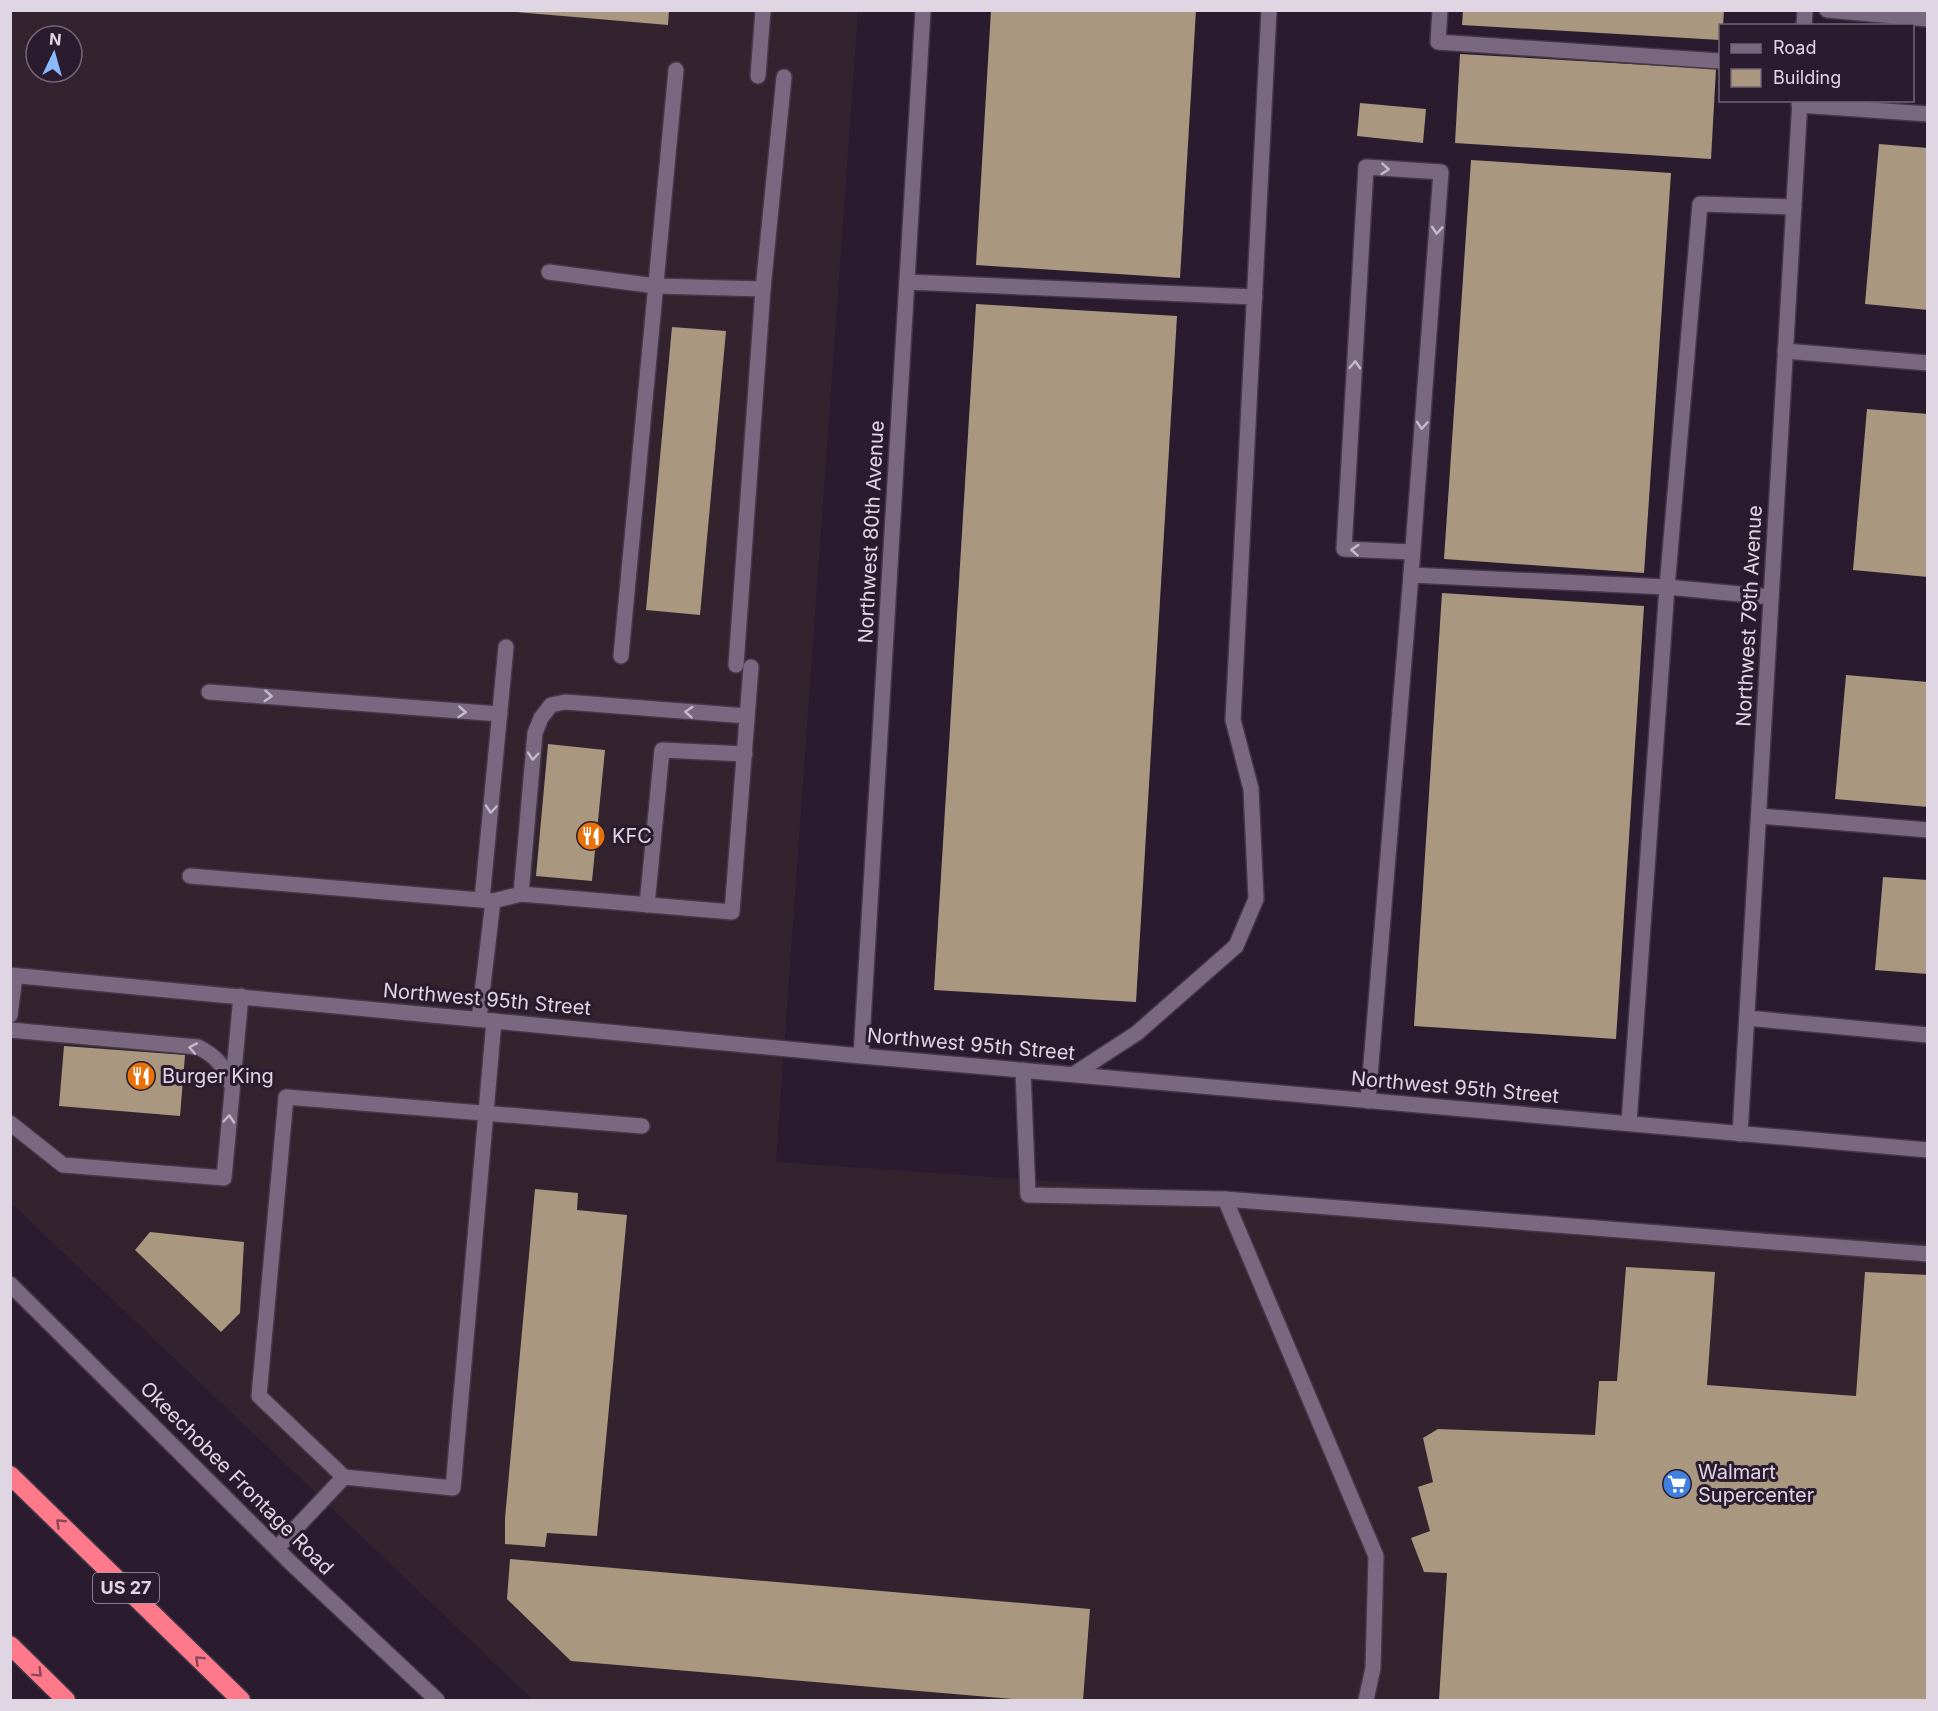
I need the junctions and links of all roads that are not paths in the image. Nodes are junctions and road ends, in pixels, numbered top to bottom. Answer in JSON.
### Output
{"nodes":[{"id":1,"x":763,"y":10,"type":"edge"},
{"id":2,"x":923,"y":10,"type":"edge"},
{"id":3,"x":1269,"y":10,"type":"edge"},
{"id":4,"x":1440,"y":10,"type":"edge"},
{"id":5,"x":1827,"y":10,"type":"edge"},
{"id":6,"x":1928,"y":19,"type":"edge"},
{"id":7,"x":1719,"y":61,"type":"edge"},
{"id":8,"x":676,"y":70,"type":"dead end"},
{"id":9,"x":758,"y":76,"type":"dead end"},
{"id":10,"x":784,"y":77,"type":"dead end"},
{"id":11,"x":1799,"y":103,"type":"edge"},
{"id":12,"x":1928,"y":114,"type":"edge"},
{"id":13,"x":1794,"y":207,"type":"junction"},
{"id":14,"x":549,"y":272,"type":"dead end"},
{"id":15,"x":907,"y":282,"type":"junction"},
{"id":16,"x":656,"y":286,"type":"junction"},
{"id":17,"x":763,"y":289,"type":"junction"},
{"id":18,"x":1255,"y":297,"type":"junction"},
{"id":19,"x":1785,"y":351,"type":"junction"},
{"id":20,"x":1928,"y":363,"type":"edge"},
{"id":21,"x":1413,"y":552,"type":"junction"},
{"id":22,"x":1412,"y":575,"type":"junction"},
{"id":23,"x":1667,"y":586,"type":"junction"},
{"id":24,"x":1771,"y":597,"type":"junction"},
{"id":25,"x":506,"y":647,"type":"dead end"},
{"id":26,"x":621,"y":656,"type":"dead end"},
{"id":27,"x":210,"y":692,"type":"dead end"},
{"id":28,"x":500,"y":714,"type":"junction"},
{"id":29,"x":747,"y":716,"type":"junction"},
{"id":30,"x":745,"y":754,"type":"junction"},
{"id":31,"x":1759,"y":816,"type":"junction"},
{"id":32,"x":1928,"y":830,"type":"edge"},
{"id":33,"x":190,"y":876,"type":"dead end"},
{"id":34,"x":520,"y":894,"type":"junction"},
{"id":35,"x":488,"y":901,"type":"junction"},
{"id":36,"x":647,"y":905,"type":"junction"},
{"id":37,"x":13,"y":976,"type":"edge"},
{"id":38,"x":240,"y":996,"type":"junction"},
{"id":39,"x":10,"y":1015,"type":"edge"},
{"id":40,"x":1747,"y":1018,"type":"junction"},
{"id":41,"x":487,"y":1020,"type":"junction"},
{"id":42,"x":10,"y":1030,"type":"edge"},
{"id":43,"x":1928,"y":1035,"type":"edge"},
{"id":44,"x":861,"y":1056,"type":"junction"},
{"id":45,"x":1023,"y":1070,"type":"junction"},
{"id":46,"x":1074,"y":1074,"type":"junction"},
{"id":47,"x":232,"y":1086,"type":"junction"},
{"id":48,"x":1368,"y":1101,"type":"junction"},
{"id":49,"x":486,"y":1113,"type":"junction"},
{"id":50,"x":10,"y":1123,"type":"edge"},
{"id":51,"x":1629,"y":1124,"type":"junction"},
{"id":52,"x":642,"y":1126,"type":"dead end"},
{"id":53,"x":1740,"y":1134,"type":"junction"},
{"id":54,"x":1928,"y":1150,"type":"edge"},
{"id":55,"x":1225,"y":1199,"type":"junction"},
{"id":56,"x":1928,"y":1254,"type":"edge"},
{"id":57,"x":10,"y":1284,"type":"edge"},
{"id":58,"x":10,"y":1475,"type":"edge"},
{"id":59,"x":344,"y":1477,"type":"junction"},
{"id":60,"x":277,"y":1548,"type":"junction"},
{"id":61,"x":10,"y":1645,"type":"edge"},
{"id":62,"x":66,"y":1701,"type":"edge"},
{"id":63,"x":241,"y":1701,"type":"edge"},
{"id":64,"x":437,"y":1701,"type":"edge"},
{"id":65,"x":1366,"y":1701,"type":"edge"}],
"edges":[{"from":1,"to":9,"type":"street"},
{"from":2,"to":15,"type":"street","name":"Northwest 80th Avenue"},
{"from":3,"to":18,"type":"street"},
{"from":4,"to":7,"type":"street"},
{"from":5,"to":6,"type":"street"},
{"from":8,"to":16,"type":"street"},
{"from":10,"to":17,"type":"street"},
{"from":11,"to":12,"type":"street"},
{"from":11,"to":13,"type":"street","name":"Northwest 79th Avenue"},
{"from":13,"to":19,"type":"street","name":"Northwest 79th Avenue"},
{"from":13,"to":23,"type":"street"},
{"from":14,"to":16,"type":"street"},
{"from":15,"to":18,"type":"street"},
{"from":15,"to":44,"type":"street","name":"Northwest 80th Avenue"},
{"from":16,"to":17,"type":"street"},
{"from":16,"to":26,"type":"street"},
{"from":17,"to":29,"type":"street"},
{"from":18,"to":46,"type":"street"},
{"from":19,"to":20,"type":"street"},
{"from":19,"to":24,"type":"street","name":"Northwest 79th Avenue"},
{"from":21,"to":21,"type":"street","one_way":true},
{"from":21,"to":22,"type":"street"},
{"from":22,"to":23,"type":"street"},
{"from":22,"to":48,"type":"street"},
{"from":23,"to":24,"type":"street"},
{"from":23,"to":51,"type":"street"},
{"from":24,"to":31,"type":"street","name":"Northwest 79th Avenue"},
{"from":25,"to":28,"type":"street"},
{"from":27,"to":28,"type":"street","one_way":true},
{"from":28,"to":35,"type":"street","one_way":true},
{"from":29,"to":30,"type":"street"},
{"from":29,"to":34,"type":"street","one_way":true},
{"from":30,"to":36,"type":"street"},
{"from":30,"to":36,"type":"street"},
{"from":31,"to":32,"type":"street"},
{"from":31,"to":40,"type":"street","name":"Northwest 79th Avenue"},
{"from":33,"to":35,"type":"street"},
{"from":34,"to":35,"type":"street"},
{"from":34,"to":36,"type":"street"},
{"from":35,"to":41,"type":"street"},
{"from":37,"to":38,"type":"street","name":"Northwest 95th Street"},
{"from":37,"to":39,"type":"street"},
{"from":38,"to":41,"type":"street","name":"Northwest 95th Street"},
{"from":38,"to":47,"type":"street"},
{"from":40,"to":43,"type":"street"},
{"from":40,"to":53,"type":"street","name":"Northwest 79th Avenue"},
{"from":41,"to":44,"type":"street","name":"Northwest 95th Street"},
{"from":41,"to":49,"type":"street"},
{"from":47,"to":42,"type":"street","one_way":true},
{"from":44,"to":45,"type":"street","name":"Northwest 95th Street"},
{"from":45,"to":46,"type":"street","name":"Northwest 95th Street"},
{"from":45,"to":55,"type":"street"},
{"from":46,"to":48,"type":"street","name":"Northwest 95th Street"},
{"from":50,"to":47,"type":"street","one_way":true},
{"from":48,"to":51,"type":"street","name":"Northwest 95th Street"},
{"from":49,"to":52,"type":"street"},
{"from":49,"to":59,"type":"street"},
{"from":49,"to":59,"type":"street"},
{"from":51,"to":53,"type":"street","name":"Northwest 95th Street"},
{"from":53,"to":54,"type":"street","name":"Northwest 95th Street"},
{"from":55,"to":56,"type":"street"},
{"from":55,"to":65,"type":"street"},
{"from":57,"to":60,"type":"street","name":"Okeechobee Frontage Road"},
{"from":63,"to":58,"type":"highway","number":"US 27","one_way":true},
{"from":59,"to":60,"type":"street"},
{"from":60,"to":64,"type":"street","name":"Okeechobee Frontage Road"},
{"from":61,"to":62,"type":"highway","one_way":true}]}
